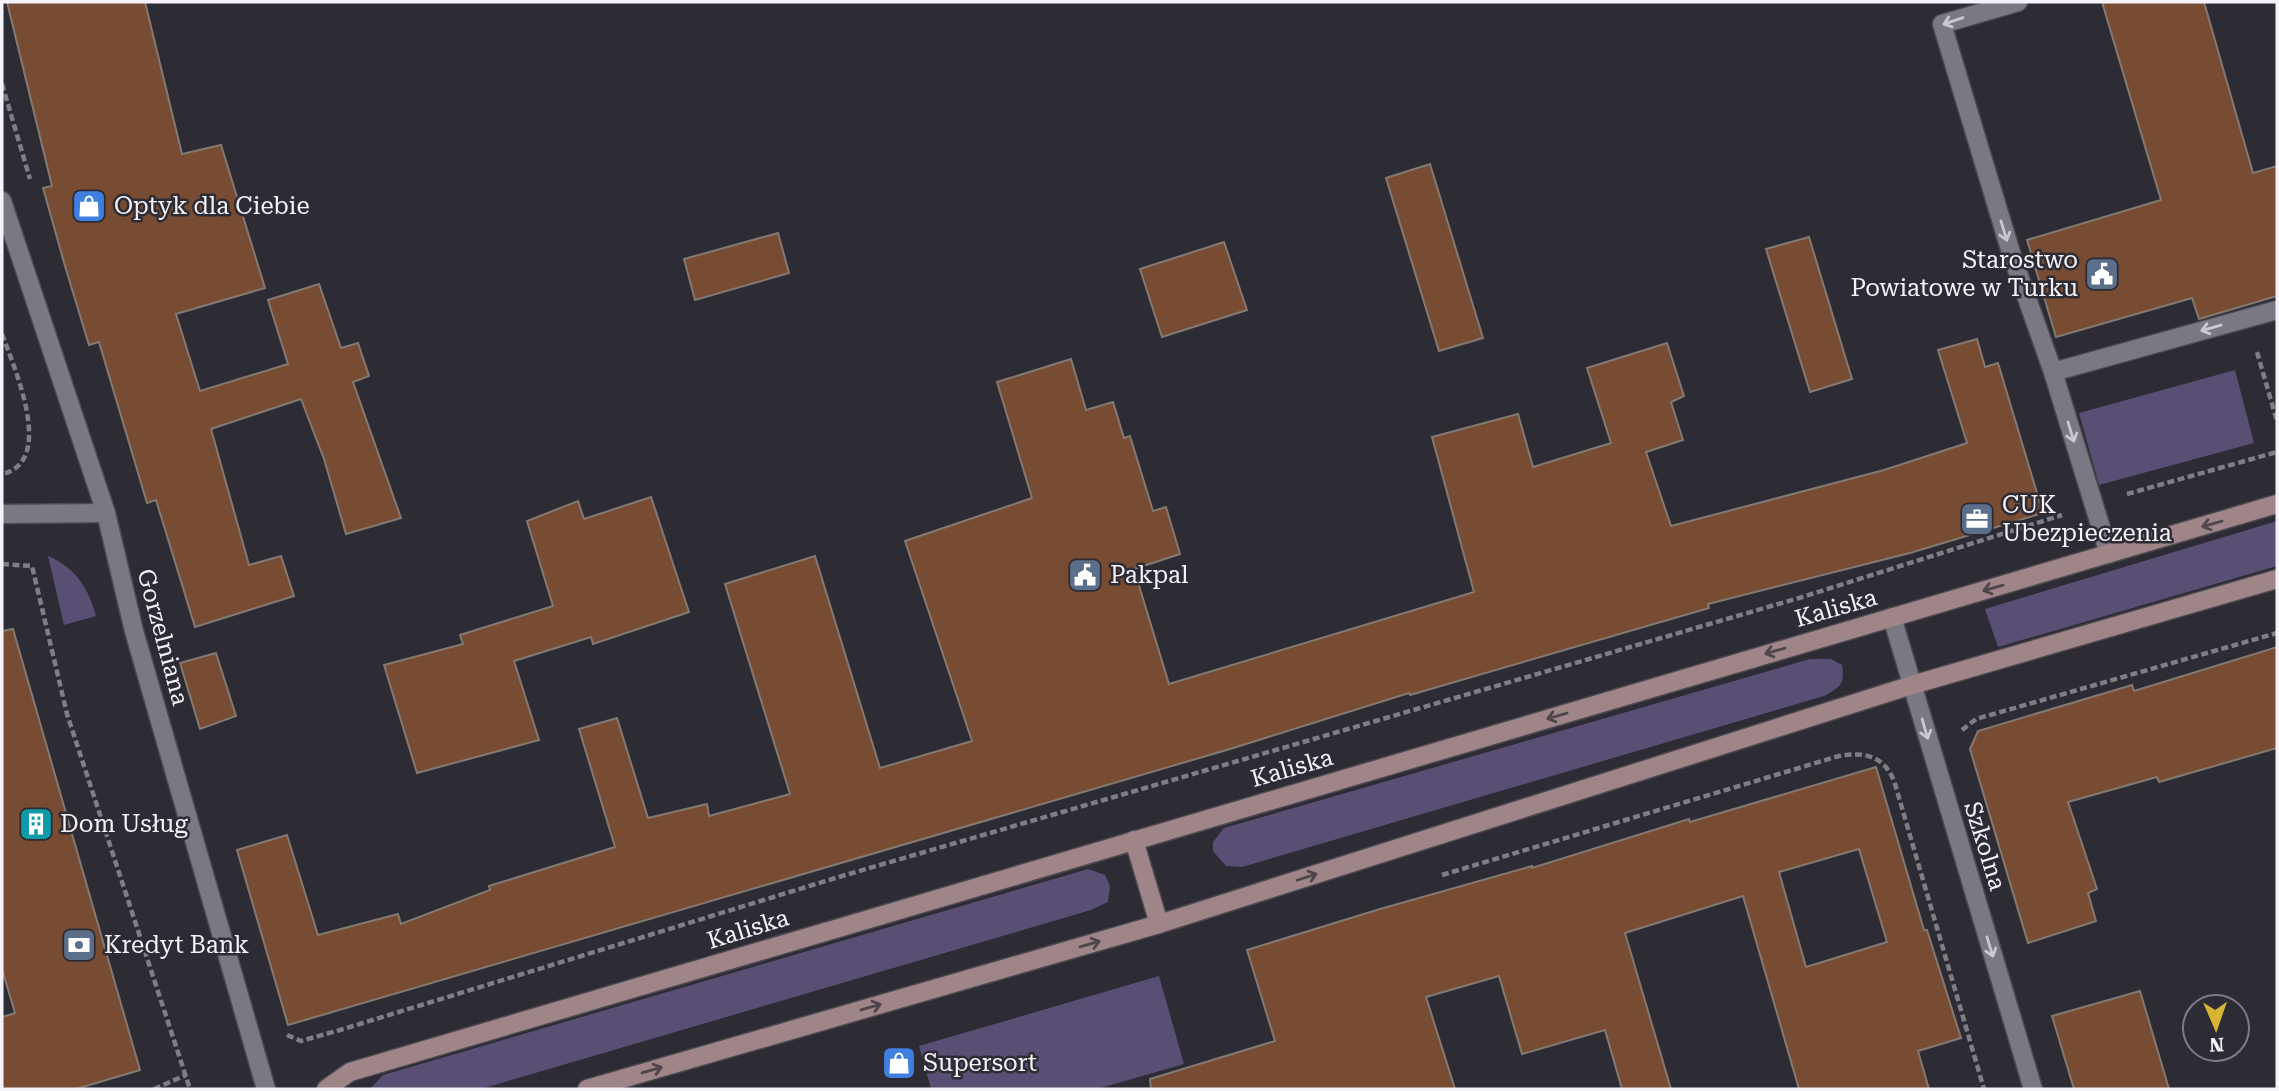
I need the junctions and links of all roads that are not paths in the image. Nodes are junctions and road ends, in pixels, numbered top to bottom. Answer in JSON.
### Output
{"nodes":[{"id":1,"x":2018,"y":2,"type":"edge"},
{"id":2,"x":2,"y":201,"type":"edge"},
{"id":3,"x":2277,"y":310,"type":"edge"},
{"id":4,"x":2053,"y":372,"type":"junction"},
{"id":5,"x":2277,"y":504,"type":"edge"},
{"id":6,"x":106,"y":513,"type":"junction"},
{"id":7,"x":2,"y":514,"type":"edge"},
{"id":8,"x":2109,"y":554,"type":"junction"},
{"id":9,"x":2277,"y":579,"type":"edge"},
{"id":10,"x":1892,"y":617,"type":"junction"},
{"id":11,"x":1912,"y":685,"type":"junction"},
{"id":12,"x":1134,"y":840,"type":"junction"},
{"id":13,"x":1159,"y":924,"type":"junction"},
{"id":14,"x":266,"y":1089,"type":"edge"},
{"id":15,"x":326,"y":1089,"type":"edge"},
{"id":16,"x":587,"y":1089,"type":"edge"},
{"id":17,"x":2033,"y":1089,"type":"edge"}],
"edges":[{"from":1,"to":4,"type":"street","one_way":true},
{"from":2,"to":6,"type":"street","name":"Gorzelniana"},
{"from":3,"to":4,"type":"street","one_way":true},
{"from":4,"to":8,"type":"street","one_way":true},
{"from":5,"to":8,"type":"street","name":"Kaliska","one_way":true},
{"from":6,"to":7,"type":"street"},
{"from":6,"to":14,"type":"street","name":"Gorzelniana"},
{"from":8,"to":10,"type":"street","name":"Kaliska","one_way":true},
{"from":9,"to":11,"type":"street"},
{"from":10,"to":11,"type":"street","name":"Szkolna"},
{"from":10,"to":12,"type":"street","name":"Kaliska","one_way":true},
{"from":13,"to":11,"type":"street","one_way":true},
{"from":11,"to":17,"type":"street","name":"Szkolna","one_way":true},
{"from":12,"to":13,"type":"street"},
{"from":12,"to":15,"type":"street","name":"Kaliska"},
{"from":16,"to":13,"type":"street","one_way":true}]}
